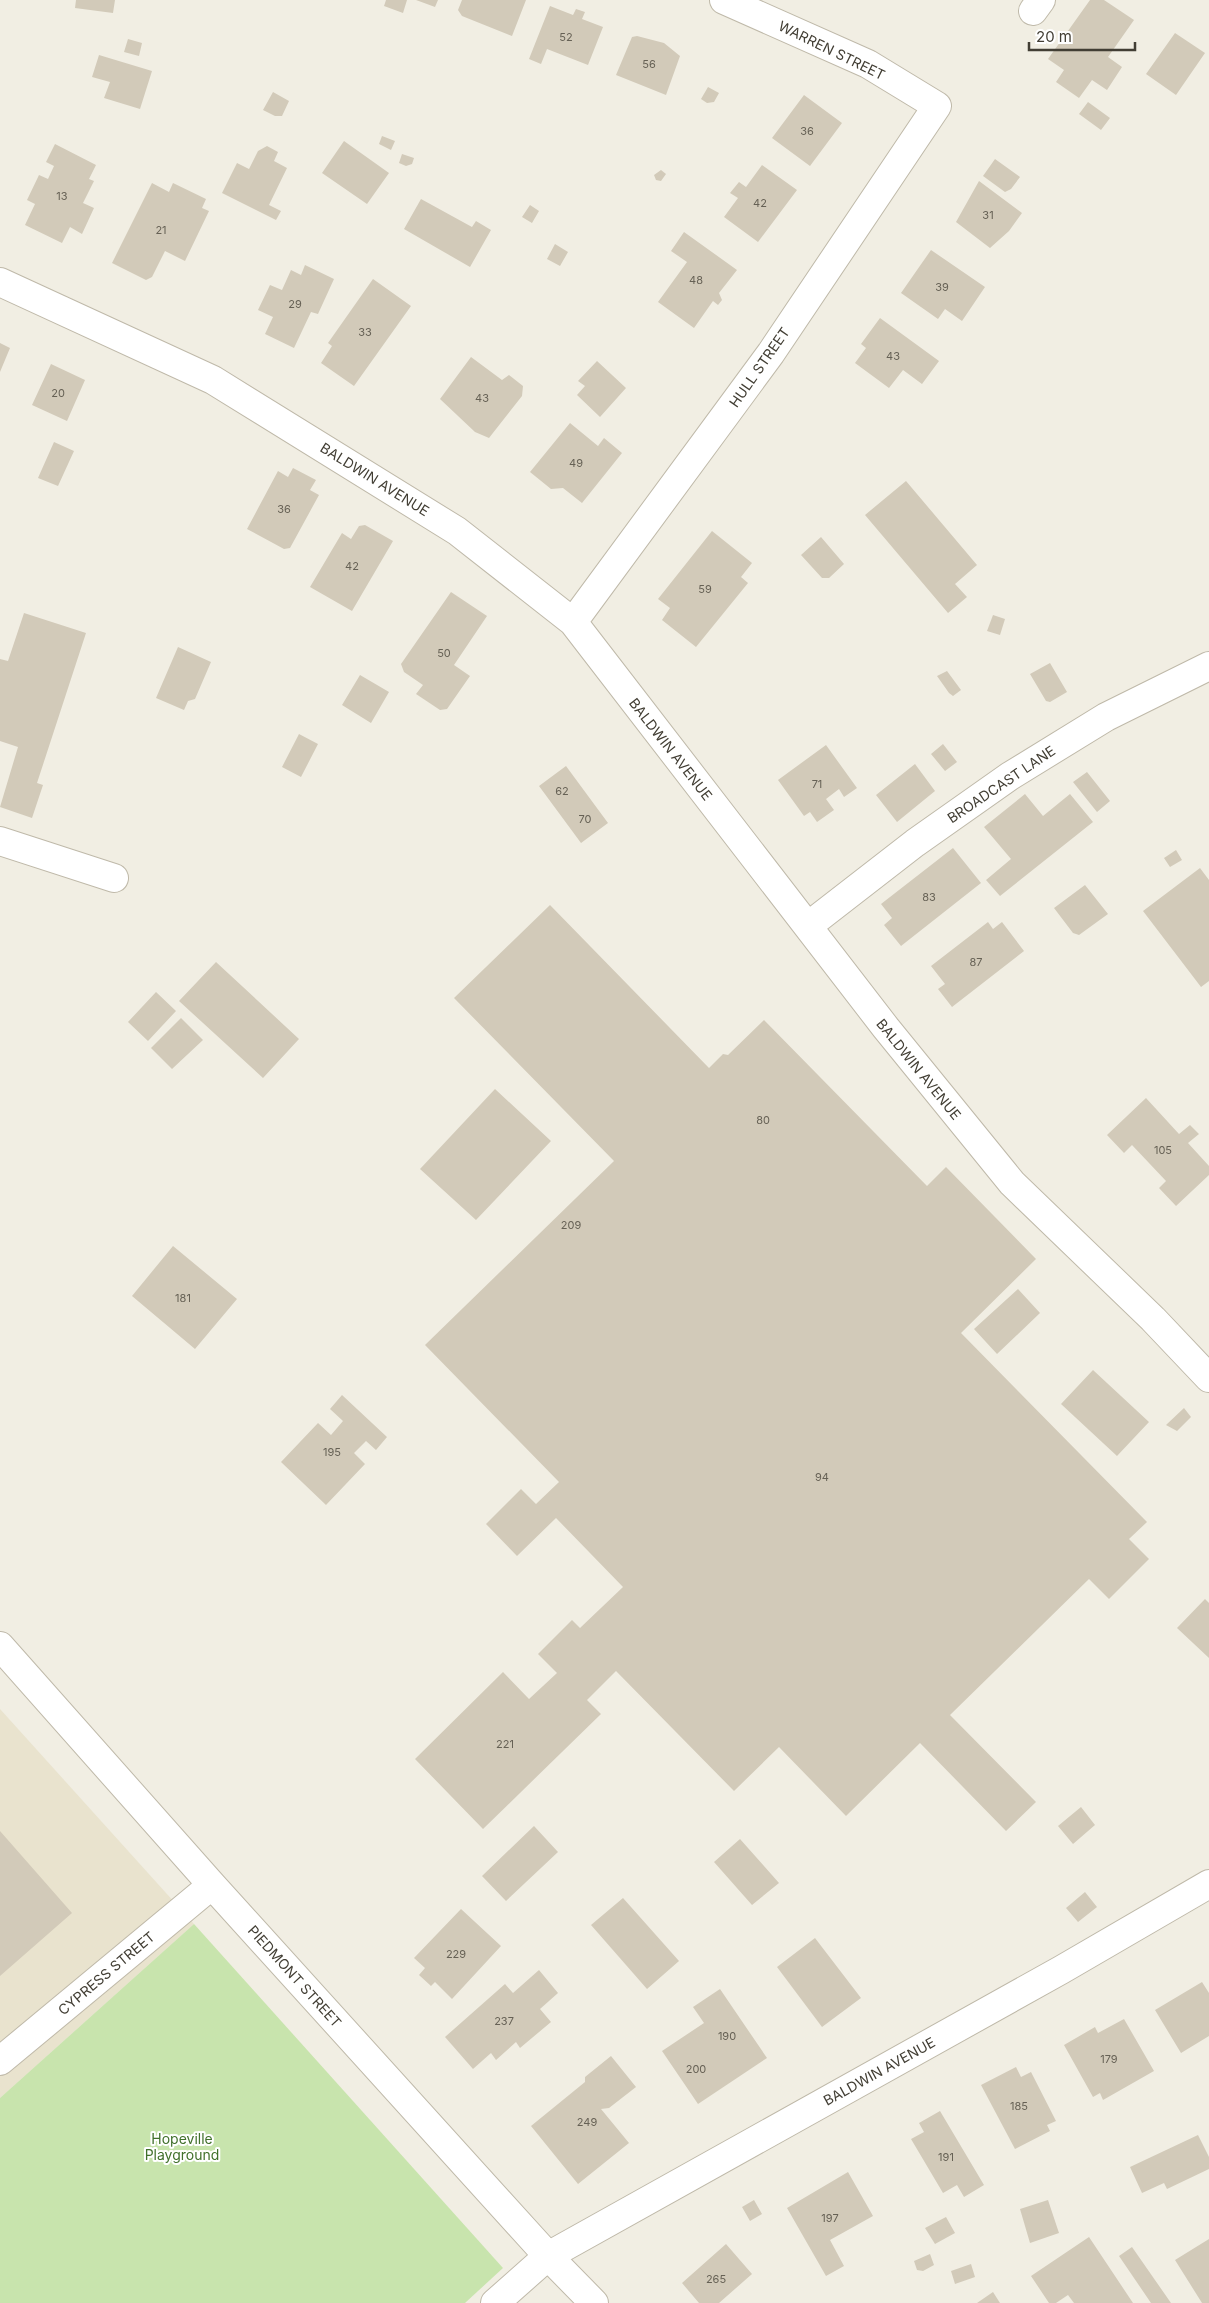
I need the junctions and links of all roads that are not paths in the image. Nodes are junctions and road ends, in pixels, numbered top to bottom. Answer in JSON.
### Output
{"nodes":[{"id":1,"x":724,"y":0,"type":"edge"},
{"id":2,"x":937,"y":106,"type":"joint"},
{"id":3,"x":0,"y":282,"type":"edge"},
{"id":4,"x":573,"y":622,"type":"junction"},
{"id":5,"x":1209,"y":666,"type":"edge"},
{"id":6,"x":0,"y":841,"type":"edge"},
{"id":7,"x":114,"y":878,"type":"dead end"},
{"id":8,"x":808,"y":926,"type":"junction"},
{"id":9,"x":1209,"y":1378,"type":"edge"},
{"id":10,"x":0,"y":1646,"type":"edge"},
{"id":11,"x":1209,"y":1884,"type":"edge"},
{"id":12,"x":212,"y":1885,"type":"junction"},
{"id":13,"x":0,"y":2061,"type":"edge"},
{"id":14,"x":548,"y":2256,"type":"junction"},
{"id":15,"x":495,"y":2303,"type":"edge"},
{"id":16,"x":594,"y":2303,"type":"edge"}],
"edges":[{"from":1,"to":2,"type":"street","name":"WARREN STREET"},
{"from":2,"to":4,"type":"street","name":"HULL STREET"},
{"from":3,"to":4,"type":"street","name":"BALDWIN AVENUE"},
{"from":4,"to":8,"type":"street","name":"BALDWIN AVENUE"},
{"from":5,"to":8,"type":"street","name":"BROADCAST LANE"},
{"from":6,"to":7,"type":"street"},
{"from":8,"to":9,"type":"street","name":"BALDWIN AVENUE"},
{"from":10,"to":12,"type":"street","name":"PIEDMONT STREET"},
{"from":11,"to":14,"type":"street","name":"BALDWIN AVENUE"},
{"from":12,"to":13,"type":"street","name":"CYPRESS STREET"},
{"from":12,"to":14,"type":"street","name":"PIEDMONT STREET"},
{"from":14,"to":15,"type":"street","name":"BALDWIN AVENUE"},
{"from":14,"to":16,"type":"street","name":"PIEDMONT STREET"}]}
